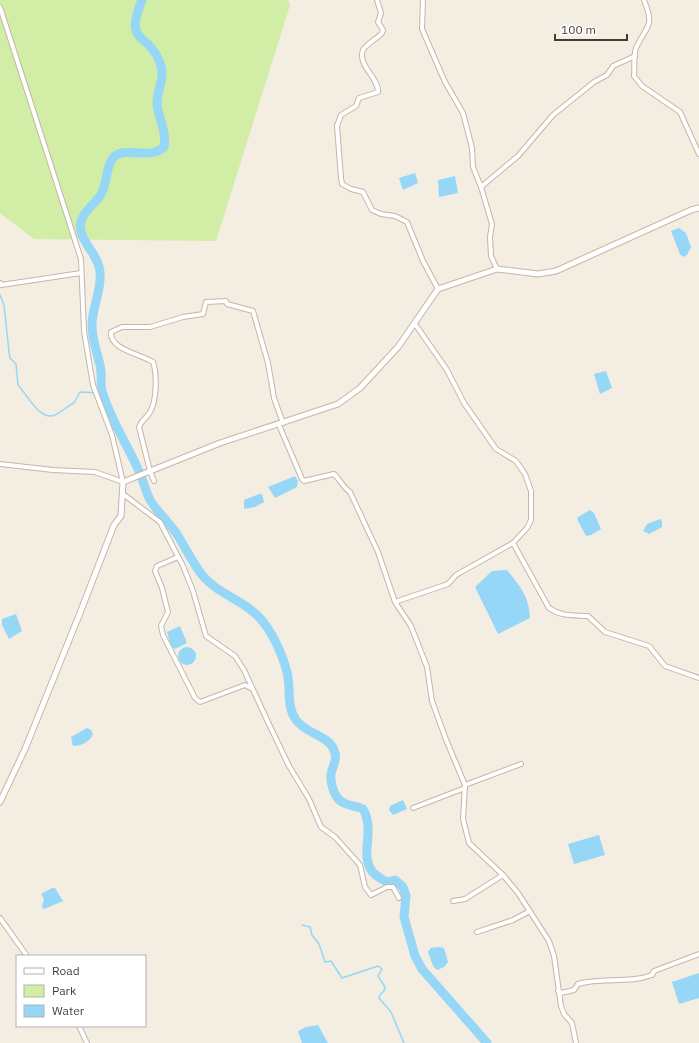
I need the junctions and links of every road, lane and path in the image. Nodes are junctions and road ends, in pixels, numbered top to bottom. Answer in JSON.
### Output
{"nodes":[{"id":1,"x":376,"y":0,"type":"edge"},
{"id":2,"x":423,"y":0,"type":"edge"},
{"id":3,"x":644,"y":0,"type":"edge"},
{"id":4,"x":0,"y":7,"type":"edge"},
{"id":5,"x":635,"y":56,"type":"junction"},
{"id":6,"x":699,"y":154,"type":"edge"},
{"id":7,"x":481,"y":187,"type":"junction"},
{"id":8,"x":699,"y":208,"type":"edge"},
{"id":9,"x":497,"y":269,"type":"junction"},
{"id":10,"x":81,"y":274,"type":"junction"},
{"id":11,"x":0,"y":283,"type":"edge"},
{"id":12,"x":438,"y":290,"type":"junction"},
{"id":13,"x":415,"y":324,"type":"junction"},
{"id":14,"x":281,"y":424,"type":"junction"},
{"id":15,"x":0,"y":464,"type":"edge"},
{"id":16,"x":150,"y":471,"type":"junction"},
{"id":17,"x":154,"y":481,"type":"dead end"},
{"id":18,"x":123,"y":482,"type":"junction"},
{"id":19,"x":123,"y":494,"type":"junction"},
{"id":20,"x":513,"y":543,"type":"junction"},
{"id":21,"x":178,"y":557,"type":"junction"},
{"id":22,"x":395,"y":602,"type":"junction"},
{"id":23,"x":699,"y":678,"type":"edge"},
{"id":24,"x":251,"y":688,"type":"junction"},
{"id":25,"x":521,"y":764,"type":"dead end"},
{"id":26,"x":465,"y":786,"type":"junction"},
{"id":27,"x":0,"y":802,"type":"edge"},
{"id":28,"x":413,"y":808,"type":"dead end"},
{"id":29,"x":503,"y":875,"type":"junction"},
{"id":30,"x":399,"y":898,"type":"dead end"},
{"id":31,"x":453,"y":901,"type":"dead end"},
{"id":32,"x":530,"y":911,"type":"junction"},
{"id":33,"x":0,"y":918,"type":"edge"},
{"id":34,"x":477,"y":932,"type":"dead end"},
{"id":35,"x":699,"y":954,"type":"edge"},
{"id":36,"x":26,"y":955,"type":"edge"},
{"id":37,"x":558,"y":991,"type":"junction"},
{"id":38,"x":79,"y":1027,"type":"edge"},
{"id":39,"x":86,"y":1043,"type":"edge"},
{"id":40,"x":576,"y":1043,"type":"edge"}],
"edges":[{"from":1,"to":12,"type":"street"},
{"from":2,"to":7,"type":"street"},
{"from":3,"to":5,"type":"street"},
{"from":4,"to":10,"type":"street"},
{"from":5,"to":6,"type":"street"},
{"from":5,"to":7,"type":"street"},
{"from":7,"to":9,"type":"street"},
{"from":8,"to":9,"type":"street"},
{"from":9,"to":12,"type":"street"},
{"from":10,"to":11,"type":"street"},
{"from":10,"to":18,"type":"street"},
{"from":12,"to":13,"type":"street"},
{"from":13,"to":14,"type":"street"},
{"from":13,"to":20,"type":"street"},
{"from":14,"to":16,"type":"street"},
{"from":14,"to":16,"type":"street"},
{"from":14,"to":22,"type":"street"},
{"from":15,"to":18,"type":"street"},
{"from":16,"to":17,"type":"street"},
{"from":16,"to":18,"type":"street"},
{"from":18,"to":19,"type":"street"},
{"from":19,"to":21,"type":"street"},
{"from":19,"to":27,"type":"street"},
{"from":20,"to":22,"type":"street"},
{"from":20,"to":23,"type":"street"},
{"from":21,"to":24,"type":"street"},
{"from":21,"to":24,"type":"street"},
{"from":22,"to":26,"type":"street"},
{"from":24,"to":30,"type":"street"},
{"from":25,"to":26,"type":"street"},
{"from":26,"to":28,"type":"street"},
{"from":26,"to":29,"type":"street"},
{"from":29,"to":31,"type":"street"},
{"from":29,"to":32,"type":"street"},
{"from":32,"to":34,"type":"street"},
{"from":32,"to":37,"type":"street"},
{"from":33,"to":36,"type":"street"},
{"from":35,"to":37,"type":"street"},
{"from":37,"to":40,"type":"street"},
{"from":38,"to":39,"type":"street"}]}
